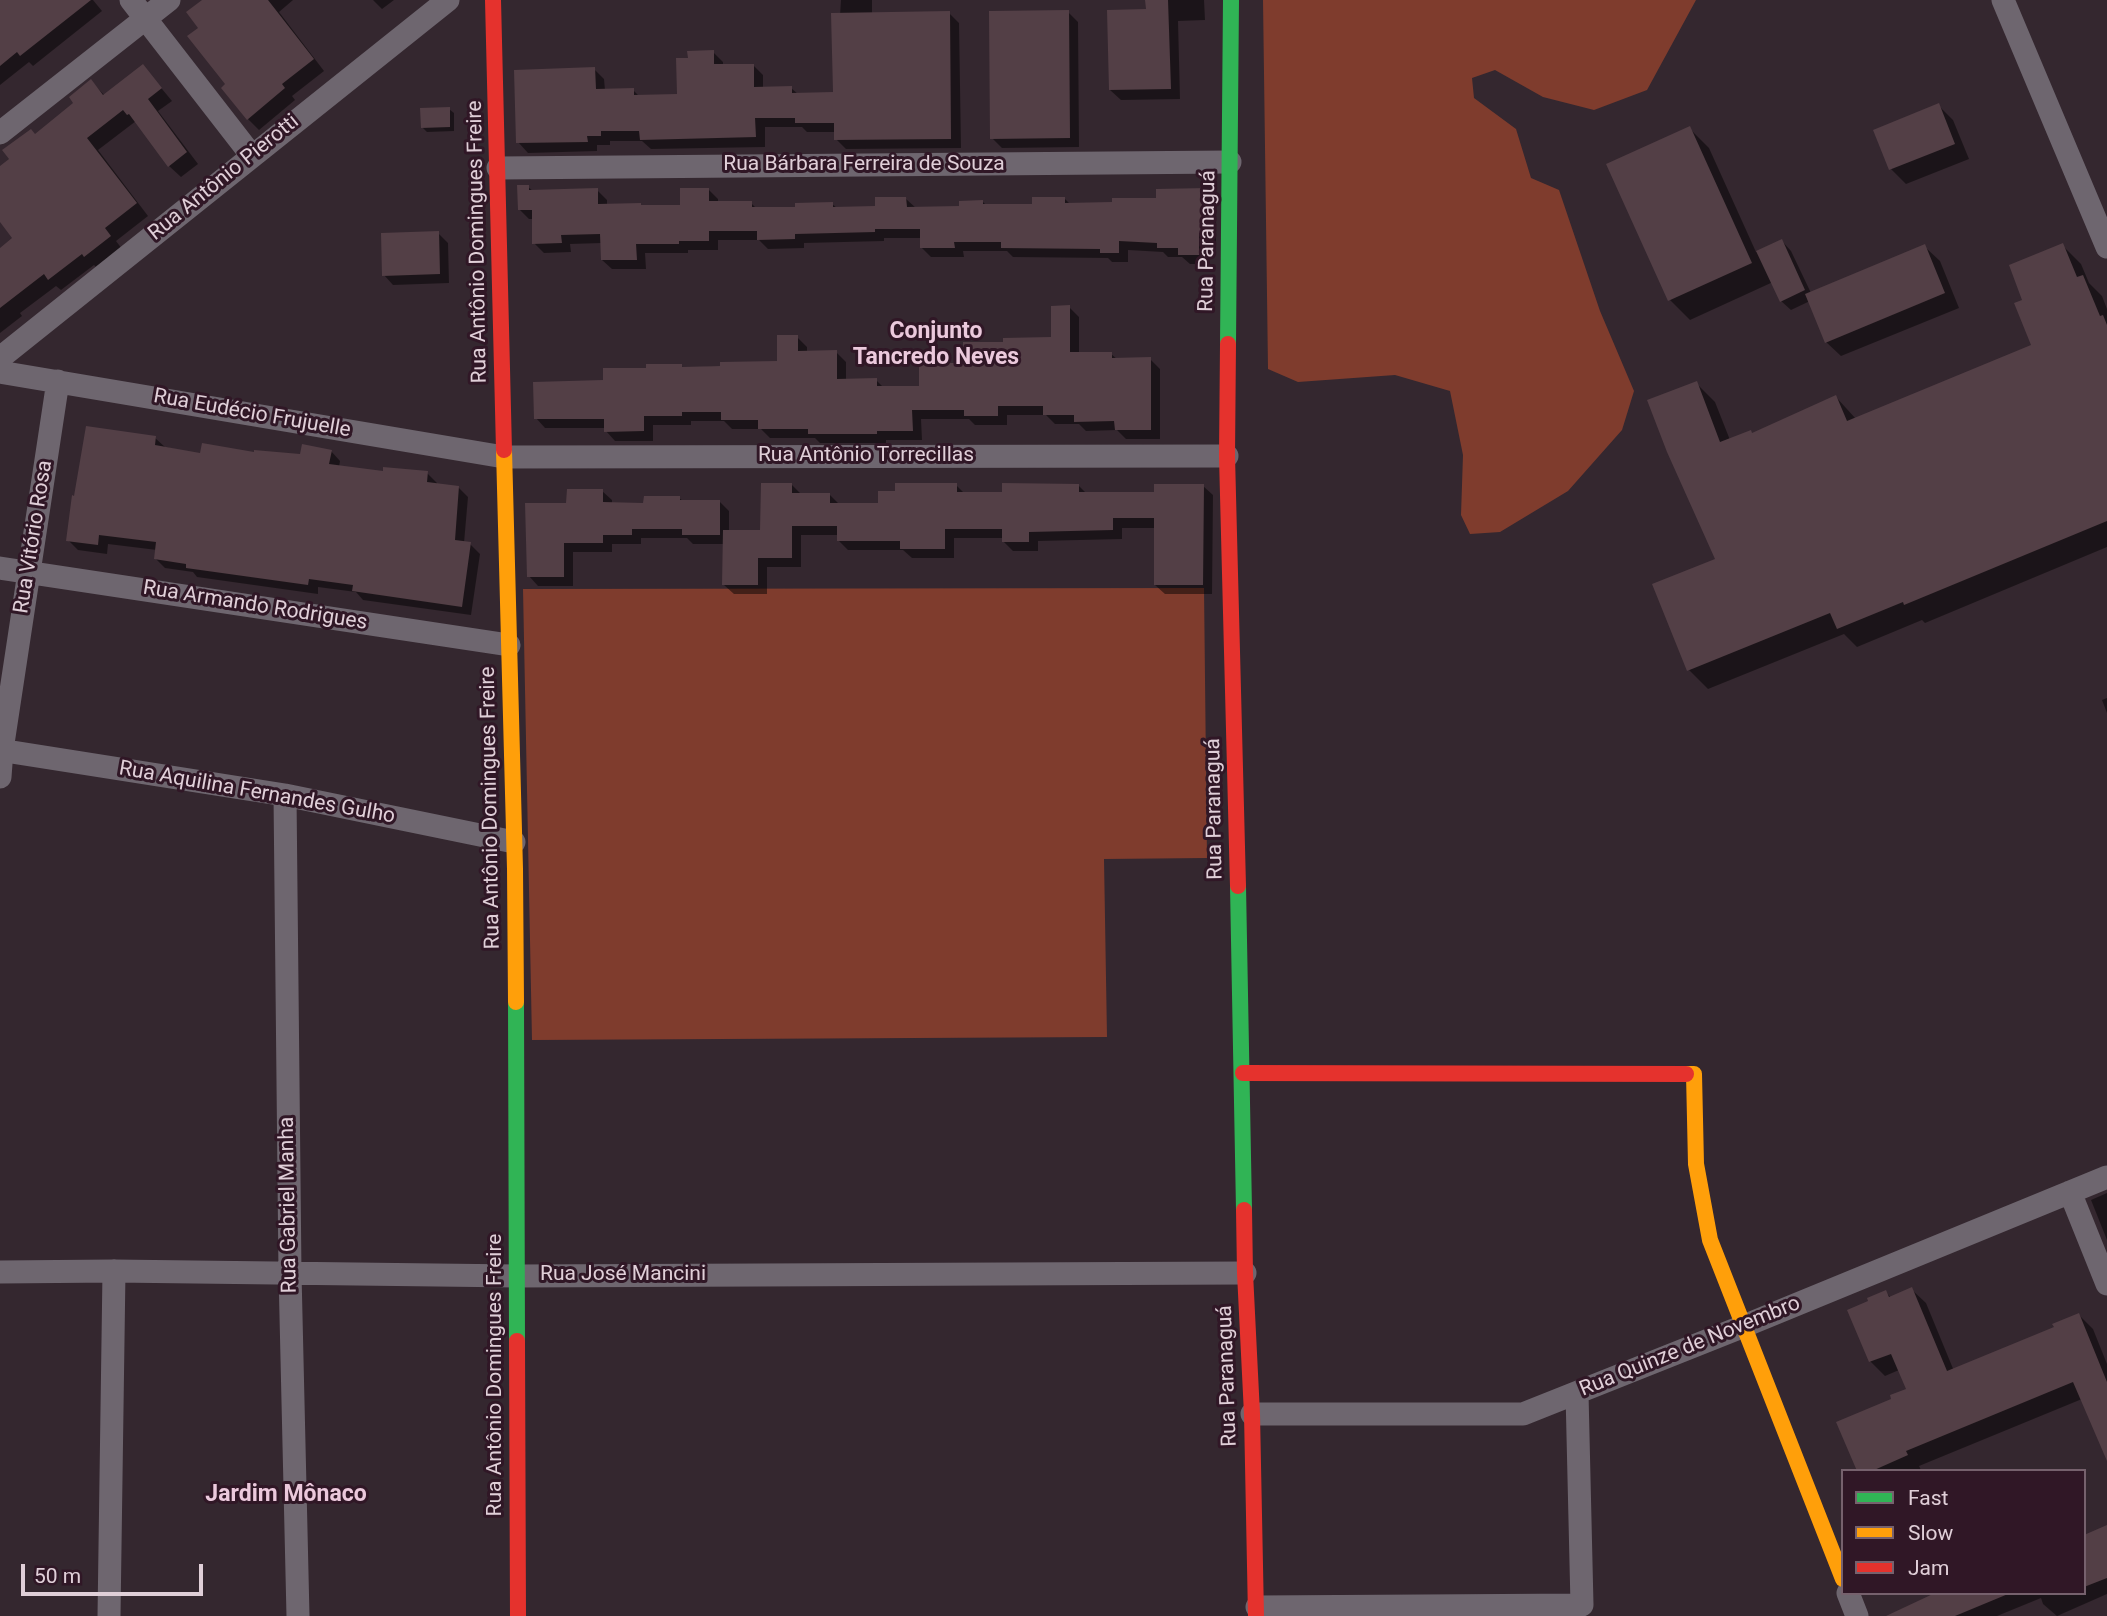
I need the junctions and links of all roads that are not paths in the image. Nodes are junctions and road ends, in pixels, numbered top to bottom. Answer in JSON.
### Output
{"nodes":[{"id":1,"x":131,"y":0,"type":"edge"},
{"id":2,"x":169,"y":0,"type":"edge"},
{"id":3,"x":448,"y":0,"type":"edge"},
{"id":4,"x":494,"y":0,"type":"edge"},
{"id":5,"x":1231,"y":0,"type":"edge"},
{"id":6,"x":2003,"y":0,"type":"edge"},
{"id":7,"x":146,"y":19,"type":"junction"},
{"id":8,"x":0,"y":133,"type":"edge"},
{"id":9,"x":252,"y":156,"type":"junction"},
{"id":10,"x":1230,"y":162,"type":"junction"},
{"id":11,"x":498,"y":168,"type":"junction"},
{"id":12,"x":2107,"y":247,"type":"edge"},
{"id":13,"x":0,"y":358,"type":"edge"},
{"id":14,"x":0,"y":372,"type":"edge"},
{"id":15,"x":58,"y":381,"type":"junction"},
{"id":16,"x":1227,"y":456,"type":"junction"},
{"id":17,"x":504,"y":457,"type":"junction"},
{"id":18,"x":0,"y":568,"type":"edge"},
{"id":19,"x":28,"y":572,"type":"junction"},
{"id":20,"x":509,"y":645,"type":"junction"},
{"id":21,"x":1,"y":750,"type":"edge"},
{"id":22,"x":0,"y":777,"type":"edge"},
{"id":23,"x":285,"y":794,"type":"junction"},
{"id":24,"x":514,"y":842,"type":"junction"},
{"id":25,"x":1243,"y":1073,"type":"junction"},
{"id":26,"x":2107,"y":1177,"type":"edge"},
{"id":27,"x":2070,"y":1192,"type":"junction"},
{"id":28,"x":114,"y":1271,"type":"junction"},
{"id":29,"x":0,"y":1272,"type":"edge"},
{"id":30,"x":290,"y":1273,"type":"junction"},
{"id":31,"x":1245,"y":1273,"type":"junction"},
{"id":32,"x":517,"y":1276,"type":"junction"},
{"id":33,"x":2107,"y":1284,"type":"edge"},
{"id":34,"x":1744,"y":1326,"type":"junction"},
{"id":35,"x":1577,"y":1392,"type":"junction"},
{"id":36,"x":1252,"y":1415,"type":"junction"},
{"id":37,"x":1841,"y":1574,"type":"edge"},
{"id":38,"x":1849,"y":1595,"type":"edge"},
{"id":39,"x":1256,"y":1612,"type":"edge"},
{"id":40,"x":109,"y":1616,"type":"edge"},
{"id":41,"x":298,"y":1616,"type":"edge"},
{"id":42,"x":518,"y":1616,"type":"edge"},
{"id":43,"x":1857,"y":1616,"type":"edge"}],
"edges":[{"from":1,"to":7,"type":"street"},
{"from":2,"to":7,"type":"street"},
{"from":3,"to":9,"type":"street","name":"Rua Antônio Pierotti"},
{"from":4,"to":11,"type":"street","name":"Rua Antônio Domingues Freire"},
{"from":5,"to":10,"type":"street","name":"Rua Paranaguá"},
{"from":6,"to":12,"type":"street"},
{"from":7,"to":8,"type":"street"},
{"from":7,"to":9,"type":"street"},
{"from":9,"to":13,"type":"street","name":"Rua Antônio Pierotti"},
{"from":10,"to":11,"type":"street","name":"Rua Bárbara Ferreira de Souza"},
{"from":10,"to":16,"type":"street","name":"Rua Paranaguá"},
{"from":11,"to":17,"type":"street","name":"Rua Antônio Domingues Freire"},
{"from":14,"to":15,"type":"street","name":"Rua Eudécio Frujuelle"},
{"from":15,"to":17,"type":"street","name":"Rua Eudécio Frujuelle"},
{"from":15,"to":19,"type":"street","name":"Rua Vitório Rosa"},
{"from":16,"to":17,"type":"street","name":"Rua Antônio Torrecillas"},
{"from":16,"to":25,"type":"street","name":"Rua Paranaguá"},
{"from":17,"to":20,"type":"street","name":"Rua Antônio Domingues Freire"},
{"from":18,"to":19,"type":"street","name":"Rua Armando Rodrigues"},
{"from":19,"to":20,"type":"street","name":"Rua Armando Rodrigues"},
{"from":19,"to":21,"type":"street","name":"Rua Vitório Rosa"},
{"from":20,"to":24,"type":"street","name":"Rua Antônio Domingues Freire"},
{"from":21,"to":22,"type":"street","name":"Rua Vitório Rosa"},
{"from":21,"to":23,"type":"street","name":"Rua Aquilina Fernandes Gulho"},
{"from":23,"to":24,"type":"street","name":"Rua Aquilina Fernandes Gulho"},
{"from":23,"to":30,"type":"street","name":"Rua Gabriel Manha"},
{"from":24,"to":32,"type":"street","name":"Rua Antônio Domingues Freire"},
{"from":25,"to":31,"type":"street","name":"Rua Paranaguá"},
{"from":25,"to":34,"type":"street"},
{"from":26,"to":27,"type":"street","name":"Rua Quinze de Novembro"},
{"from":27,"to":33,"type":"street"},
{"from":27,"to":34,"type":"street","name":"Rua Quinze de Novembro"},
{"from":28,"to":29,"type":"street","name":"Rua José Mancini"},
{"from":28,"to":30,"type":"street","name":"Rua José Mancini"},
{"from":28,"to":40,"type":"street"},
{"from":30,"to":32,"type":"street","name":"Rua José Mancini"},
{"from":30,"to":41,"type":"street","name":"Rua Gabriel Manha"},
{"from":31,"to":32,"type":"street","name":"Rua José Mancini"},
{"from":31,"to":36,"type":"street","name":"Rua Paranaguá"},
{"from":32,"to":42,"type":"street","name":"Rua Antônio Domingues Freire"},
{"from":34,"to":35,"type":"street","name":"Rua Quinze de Novembro"},
{"from":34,"to":37,"type":"street"},
{"from":35,"to":36,"type":"street","name":"Rua Quinze de Novembro"},
{"from":35,"to":39,"type":"street"},
{"from":36,"to":39,"type":"street","name":"Rua Paranaguá"},
{"from":38,"to":43,"type":"street"}]}
